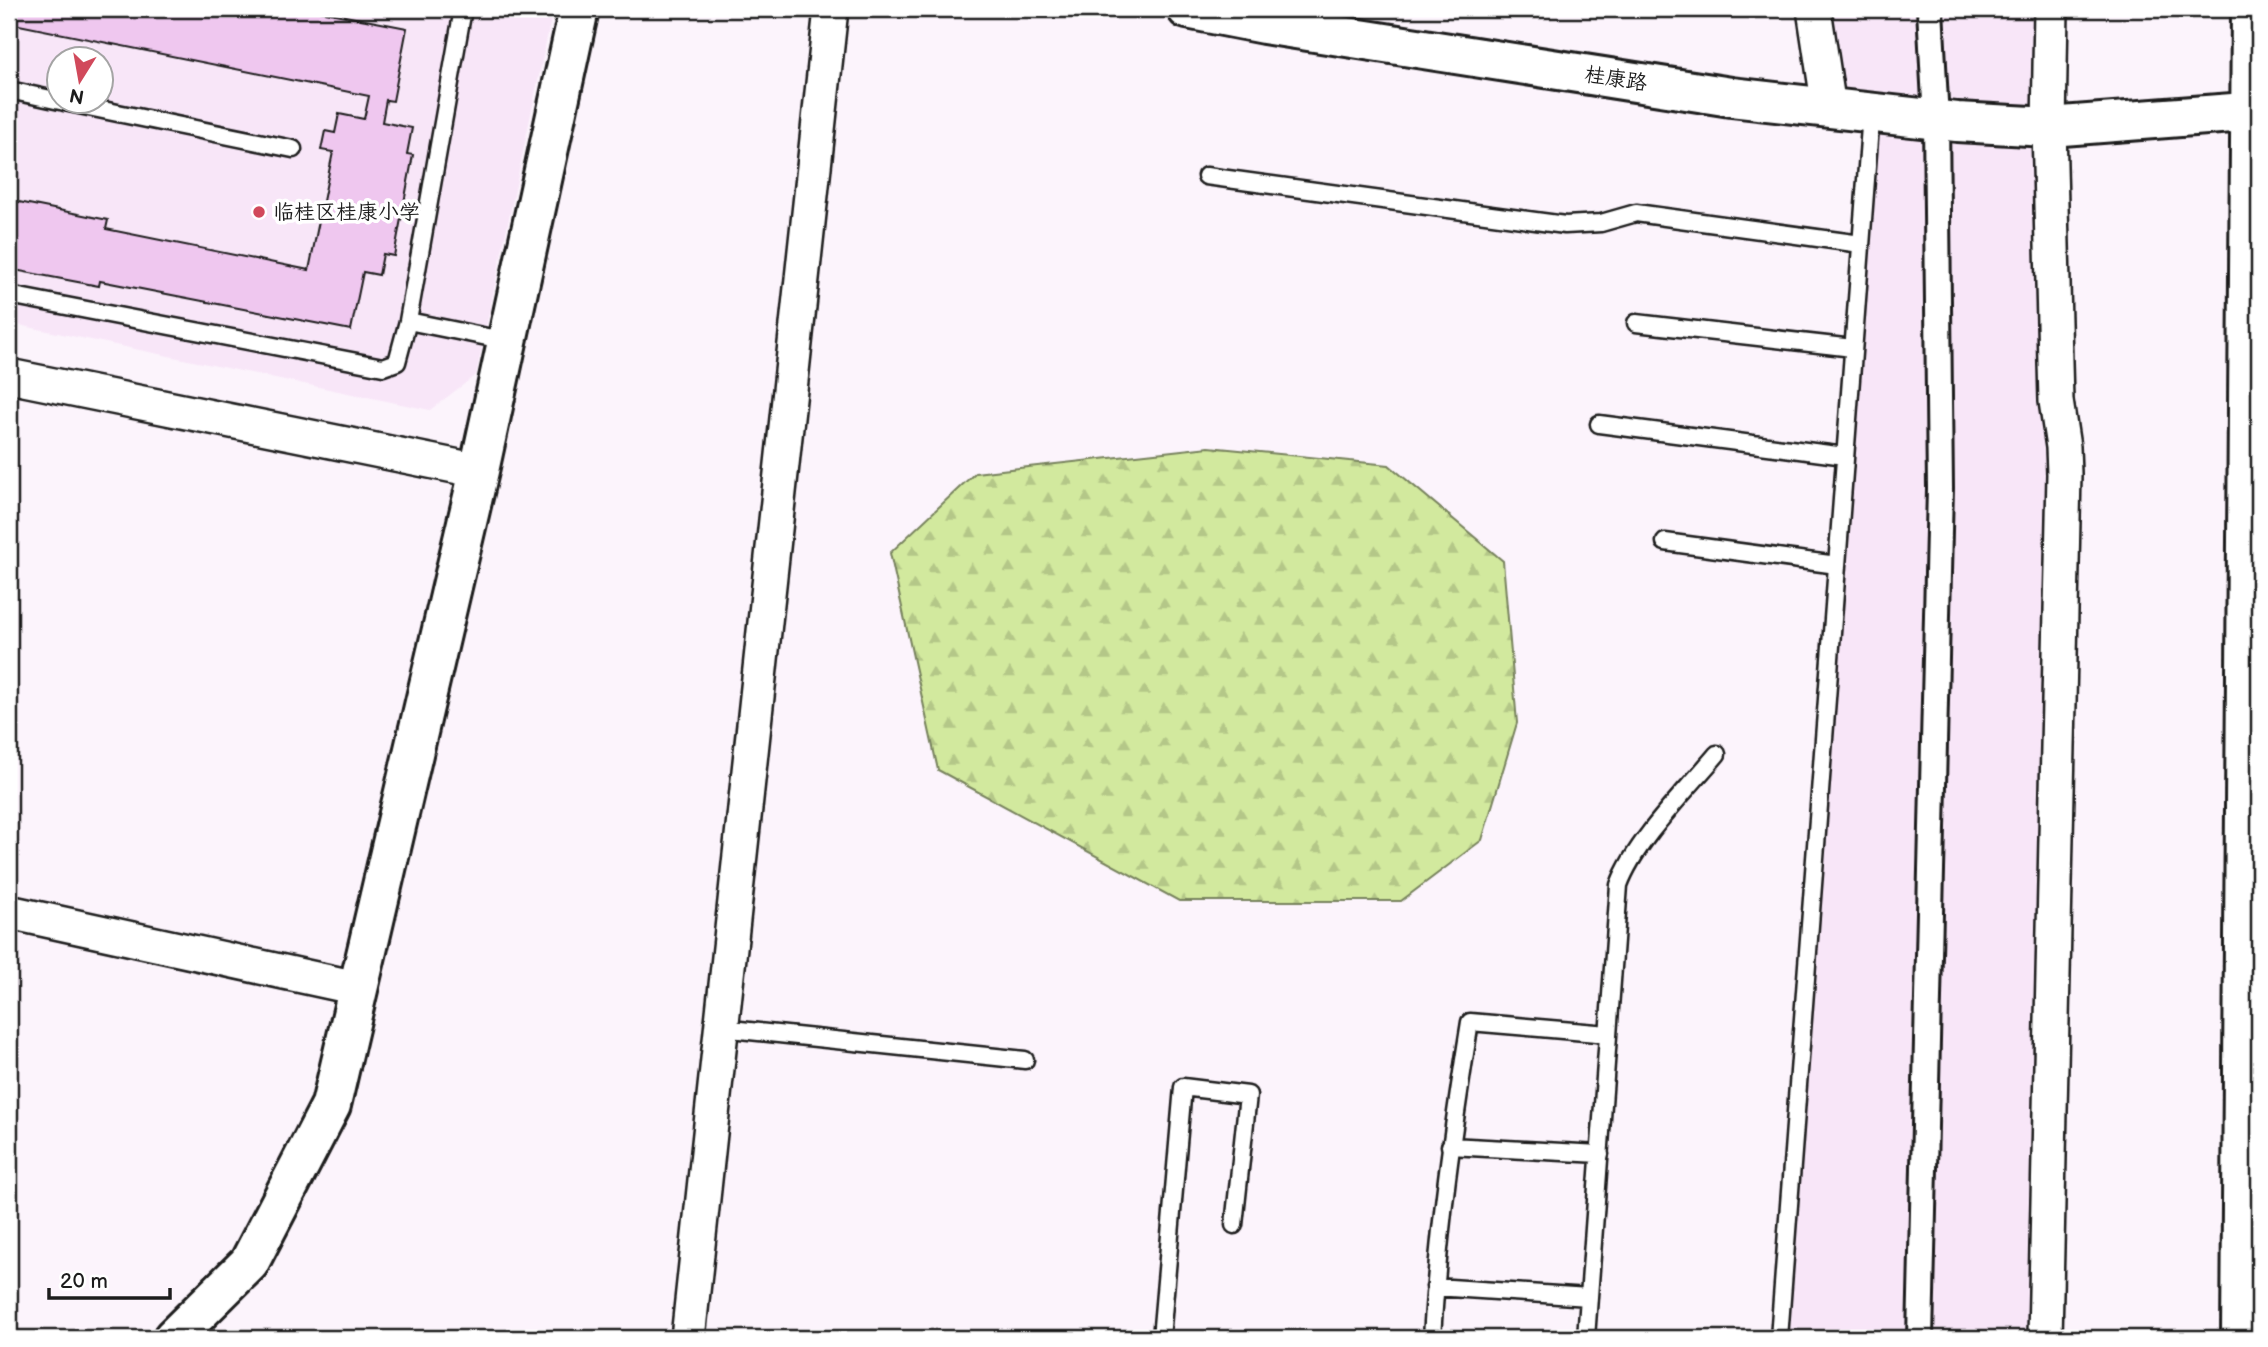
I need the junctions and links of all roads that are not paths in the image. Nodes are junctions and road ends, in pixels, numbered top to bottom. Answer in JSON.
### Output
{"nodes":[{"id":1,"x":463,"y":9,"type":"edge"},
{"id":2,"x":579,"y":9,"type":"edge"},
{"id":3,"x":831,"y":9,"type":"edge"},
{"id":4,"x":1186,"y":9,"type":"edge"},
{"id":5,"x":1814,"y":9,"type":"edge"},
{"id":6,"x":1930,"y":9,"type":"edge"},
{"id":7,"x":2051,"y":9,"type":"edge"},
{"id":8,"x":2251,"y":9,"type":"edge"},
{"id":9,"x":9,"y":90,"type":"edge"},
{"id":10,"x":46,"y":98,"type":"edge"},
{"id":11,"x":1829,"y":108,"type":"junction"},
{"id":12,"x":2255,"y":111,"type":"edge"},
{"id":13,"x":116,"y":112,"type":"edge"},
{"id":14,"x":1871,"y":113,"type":"junction"},
{"id":15,"x":1936,"y":120,"type":"junction"},
{"id":16,"x":2049,"y":127,"type":"junction"},
{"id":17,"x":293,"y":149,"type":"dead end"},
{"id":18,"x":1206,"y":176,"type":"dead end"},
{"id":19,"x":1861,"y":244,"type":"junction"},
{"id":20,"x":9,"y":295,"type":"edge"},
{"id":21,"x":408,"y":321,"type":"junction"},
{"id":22,"x":1636,"y":323,"type":"dead end"},
{"id":23,"x":507,"y":341,"type":"junction"},
{"id":24,"x":1853,"y":348,"type":"junction"},
{"id":25,"x":9,"y":376,"type":"edge"},
{"id":26,"x":1599,"y":424,"type":"dead end"},
{"id":27,"x":1845,"y":456,"type":"junction"},
{"id":28,"x":479,"y":471,"type":"junction"},
{"id":29,"x":1665,"y":542,"type":"dead end"},
{"id":30,"x":1837,"y":565,"type":"junction"},
{"id":31,"x":1717,"y":754,"type":"dead end"},
{"id":32,"x":9,"y":912,"type":"edge"},
{"id":33,"x":357,"y":988,"type":"junction"},
{"id":34,"x":721,"y":1028,"type":"junction"},
{"id":35,"x":1608,"y":1034,"type":"junction"},
{"id":36,"x":1025,"y":1059,"type":"dead end"},
{"id":37,"x":1450,"y":1146,"type":"junction"},
{"id":38,"x":1600,"y":1154,"type":"junction"},
{"id":39,"x":1234,"y":1225,"type":"dead end"},
{"id":40,"x":1435,"y":1287,"type":"junction"},
{"id":41,"x":1589,"y":1297,"type":"junction"},
{"id":42,"x":173,"y":1338,"type":"edge"},
{"id":43,"x":688,"y":1338,"type":"edge"},
{"id":44,"x":1161,"y":1338,"type":"edge"},
{"id":45,"x":1432,"y":1338,"type":"edge"},
{"id":46,"x":1586,"y":1338,"type":"edge"},
{"id":47,"x":1779,"y":1338,"type":"edge"},
{"id":48,"x":1920,"y":1338,"type":"edge"},
{"id":49,"x":2045,"y":1338,"type":"edge"},
{"id":50,"x":2241,"y":1338,"type":"edge"}],
"edges":[{"from":1,"to":21,"type":"lane"},
{"from":2,"to":23,"type":"street"},
{"from":3,"to":34,"type":"street"},
{"from":4,"to":11,"type":"street","name":"桂康路"},
{"from":5,"to":11,"type":"street"},
{"from":6,"to":15,"type":"street"},
{"from":7,"to":16,"type":"street"},
{"from":8,"to":12,"type":"street"},
{"from":9,"to":10,"type":"lane"},
{"from":11,"to":14,"type":"street","name":"桂康路"},
{"from":12,"to":16,"type":"street","name":"桂康路"},
{"from":12,"to":50,"type":"street"},
{"from":13,"to":17,"type":"lane"},
{"from":14,"to":15,"type":"street","name":"桂康路"},
{"from":14,"to":19,"type":"lane"},
{"from":15,"to":16,"type":"street","name":"桂康路"},
{"from":15,"to":48,"type":"street"},
{"from":16,"to":49,"type":"street"},
{"from":18,"to":19,"type":"lane"},
{"from":19,"to":24,"type":"lane"},
{"from":20,"to":21,"type":"lane"},
{"from":21,"to":23,"type":"lane"},
{"from":22,"to":24,"type":"lane"},
{"from":23,"to":28,"type":"street"},
{"from":24,"to":27,"type":"lane"},
{"from":25,"to":28,"type":"street"},
{"from":26,"to":27,"type":"lane"},
{"from":27,"to":30,"type":"lane"},
{"from":28,"to":33,"type":"street"},
{"from":29,"to":30,"type":"lane"},
{"from":30,"to":47,"type":"lane"},
{"from":31,"to":35,"type":"lane"},
{"from":32,"to":33,"type":"street"},
{"from":33,"to":42,"type":"street"},
{"from":34,"to":36,"type":"lane"},
{"from":34,"to":43,"type":"street"},
{"from":35,"to":37,"type":"lane"},
{"from":35,"to":38,"type":"lane"},
{"from":37,"to":38,"type":"lane"},
{"from":37,"to":40,"type":"lane"},
{"from":38,"to":41,"type":"lane"},
{"from":39,"to":44,"type":"lane"},
{"from":40,"to":41,"type":"lane"},
{"from":40,"to":45,"type":"lane"},
{"from":41,"to":46,"type":"lane"}]}
